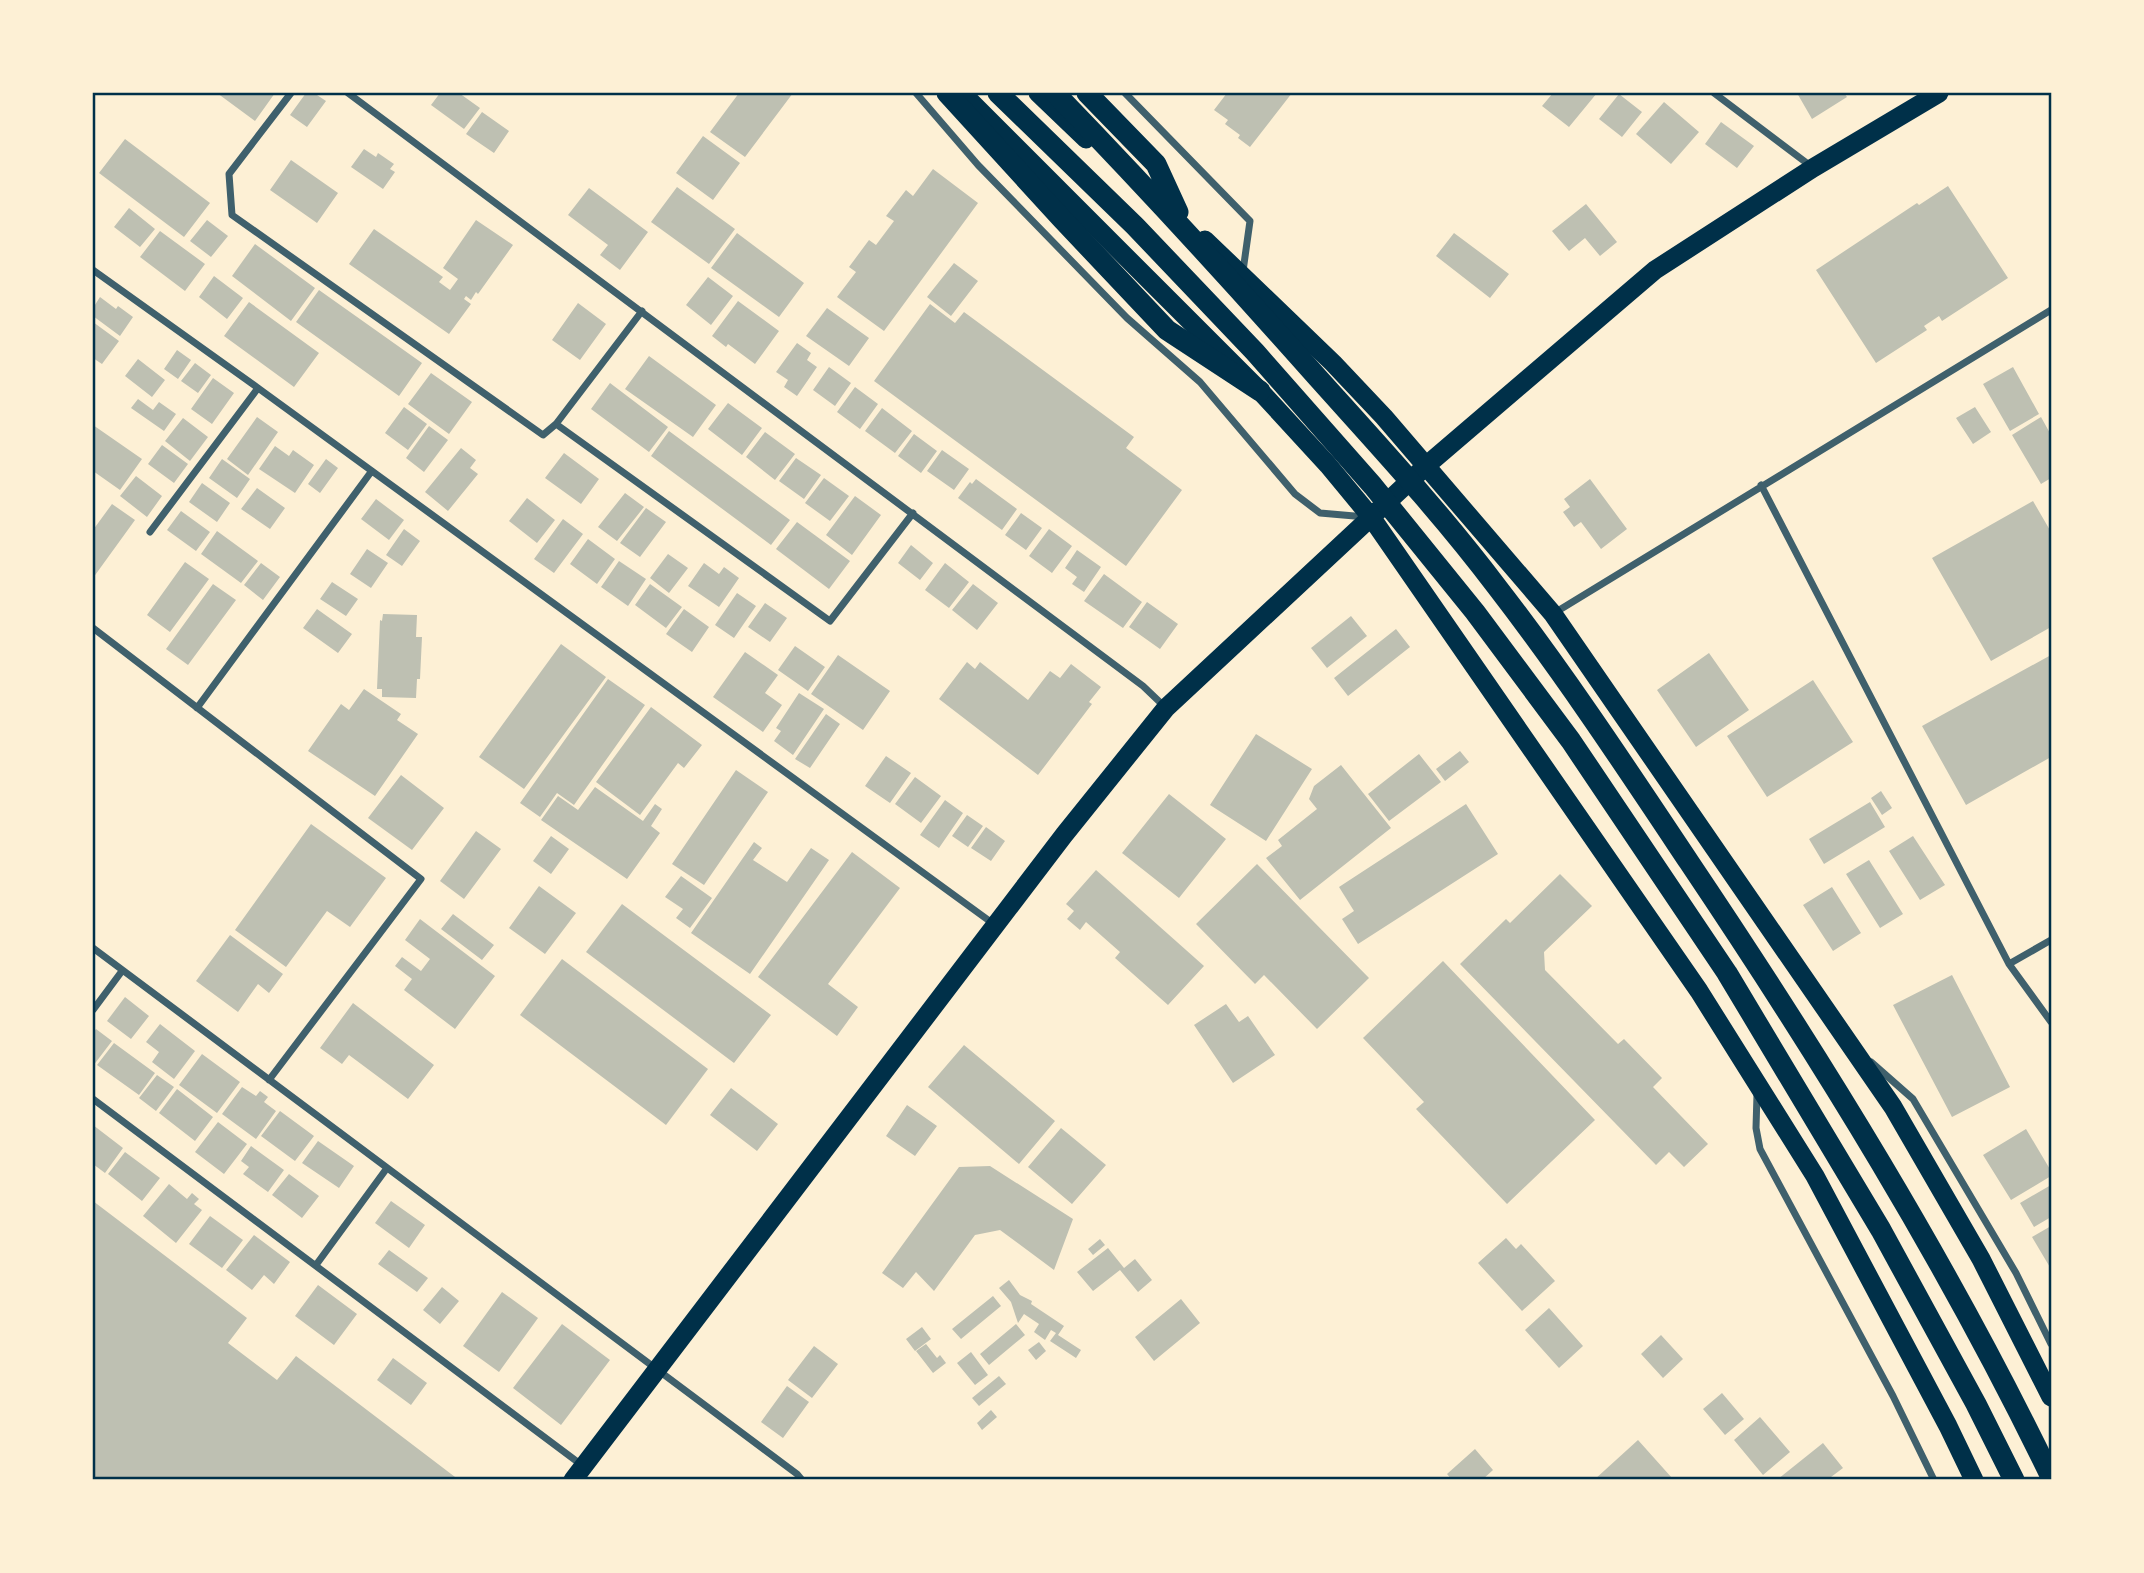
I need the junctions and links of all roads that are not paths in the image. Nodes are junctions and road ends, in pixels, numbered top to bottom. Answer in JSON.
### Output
{"nodes":[{"id":1,"x":291,"y":93,"type":"edge"},
{"id":2,"x":348,"y":93,"type":"edge"},
{"id":3,"x":916,"y":93,"type":"edge"},
{"id":4,"x":947,"y":93,"type":"edge"},
{"id":5,"x":962,"y":93,"type":"edge"},
{"id":6,"x":998,"y":93,"type":"edge"},
{"id":7,"x":1038,"y":93,"type":"edge"},
{"id":8,"x":1055,"y":93,"type":"edge"},
{"id":9,"x":1087,"y":93,"type":"edge"},
{"id":10,"x":1125,"y":93,"type":"edge"},
{"id":11,"x":1714,"y":93,"type":"edge"},
{"id":12,"x":1939,"y":93,"type":"edge"},
{"id":13,"x":1813,"y":168,"type":"junction"},
{"id":14,"x":1180,"y":218,"type":"junction"},
{"id":15,"x":93,"y":270,"type":"edge"},
{"id":16,"x":1242,"y":274,"type":"junction"},
{"id":17,"x":2051,"y":310,"type":"edge"},
{"id":18,"x":642,"y":311,"type":"junction"},
{"id":19,"x":258,"y":388,"type":"junction"},
{"id":20,"x":1260,"y":391,"type":"junction"},
{"id":21,"x":556,"y":424,"type":"junction"},
{"id":22,"x":1427,"y":465,"type":"junction"},
{"id":23,"x":371,"y":472,"type":"junction"},
{"id":24,"x":1761,"y":485,"type":"junction"},
{"id":25,"x":913,"y":513,"type":"junction"},
{"id":26,"x":1370,"y":517,"type":"junction"},
{"id":27,"x":150,"y":532,"type":"dead end"},
{"id":28,"x":1553,"y":614,"type":"junction"},
{"id":29,"x":93,"y":628,"type":"edge"},
{"id":30,"x":197,"y":708,"type":"junction"},
{"id":31,"x":1166,"y":708,"type":"junction"},
{"id":32,"x":995,"y":926,"type":"junction"},
{"id":33,"x":2051,"y":940,"type":"edge"},
{"id":34,"x":93,"y":948,"type":"edge"},
{"id":35,"x":2009,"y":964,"type":"junction"},
{"id":36,"x":122,"y":971,"type":"junction"},
{"id":37,"x":93,"y":1010,"type":"edge"},
{"id":38,"x":2051,"y":1023,"type":"edge"},
{"id":39,"x":1847,"y":1041,"type":"junction"},
{"id":40,"x":269,"y":1080,"type":"junction"},
{"id":41,"x":1757,"y":1083,"type":"junction"},
{"id":42,"x":93,"y":1099,"type":"edge"},
{"id":43,"x":387,"y":1168,"type":"junction"},
{"id":44,"x":316,"y":1265,"type":"junction"},
{"id":45,"x":2051,"y":1344,"type":"edge"},
{"id":46,"x":658,"y":1371,"type":"junction"},
{"id":47,"x":2051,"y":1397,"type":"edge"},
{"id":48,"x":578,"y":1473,"type":"edge"},
{"id":49,"x":2051,"y":1477,"type":"edge"},
{"id":50,"x":802,"y":1480,"type":"edge"},
{"id":51,"x":1934,"y":1480,"type":"edge"},
{"id":52,"x":1974,"y":1480,"type":"edge"},
{"id":53,"x":2014,"y":1480,"type":"edge"}],
"edges":[{"from":1,"to":21,"type":"street"},
{"from":2,"to":18,"type":"street"},
{"from":3,"to":26,"type":"street"},
{"from":4,"to":20,"type":"highway"},
{"from":5,"to":20,"type":"highway"},
{"from":6,"to":53,"type":"highway"},
{"from":7,"to":14,"type":"highway"},
{"from":8,"to":49,"type":"highway"},
{"from":9,"to":14,"type":"highway"},
{"from":10,"to":16,"type":"street"},
{"from":11,"to":13,"type":"street"},
{"from":12,"to":13,"type":"highway"},
{"from":13,"to":22,"type":"highway"},
{"from":14,"to":16,"type":"highway"},
{"from":15,"to":19,"type":"street"},
{"from":16,"to":22,"type":"highway"},
{"from":17,"to":24,"type":"street"},
{"from":18,"to":21,"type":"street"},
{"from":18,"to":25,"type":"street"},
{"from":19,"to":23,"type":"street"},
{"from":19,"to":27,"type":"street"},
{"from":20,"to":26,"type":"highway"},
{"from":21,"to":25,"type":"street"},
{"from":22,"to":26,"type":"highway"},
{"from":22,"to":28,"type":"highway"},
{"from":23,"to":30,"type":"street"},
{"from":23,"to":32,"type":"street"},
{"from":24,"to":28,"type":"street"},
{"from":24,"to":35,"type":"street"},
{"from":25,"to":31,"type":"street"},
{"from":26,"to":31,"type":"highway"},
{"from":26,"to":41,"type":"highway"},
{"from":28,"to":39,"type":"highway"},
{"from":29,"to":30,"type":"street"},
{"from":30,"to":40,"type":"street"},
{"from":31,"to":32,"type":"highway"},
{"from":32,"to":46,"type":"highway"},
{"from":33,"to":35,"type":"street"},
{"from":34,"to":36,"type":"street"},
{"from":35,"to":38,"type":"street"},
{"from":36,"to":37,"type":"street"},
{"from":36,"to":40,"type":"street"},
{"from":39,"to":45,"type":"street"},
{"from":39,"to":47,"type":"highway"},
{"from":40,"to":43,"type":"street"},
{"from":41,"to":51,"type":"street"},
{"from":41,"to":52,"type":"highway"},
{"from":42,"to":44,"type":"street"},
{"from":43,"to":44,"type":"street"},
{"from":43,"to":46,"type":"street"},
{"from":44,"to":48,"type":"street"},
{"from":46,"to":48,"type":"highway"},
{"from":46,"to":50,"type":"street"}]}
